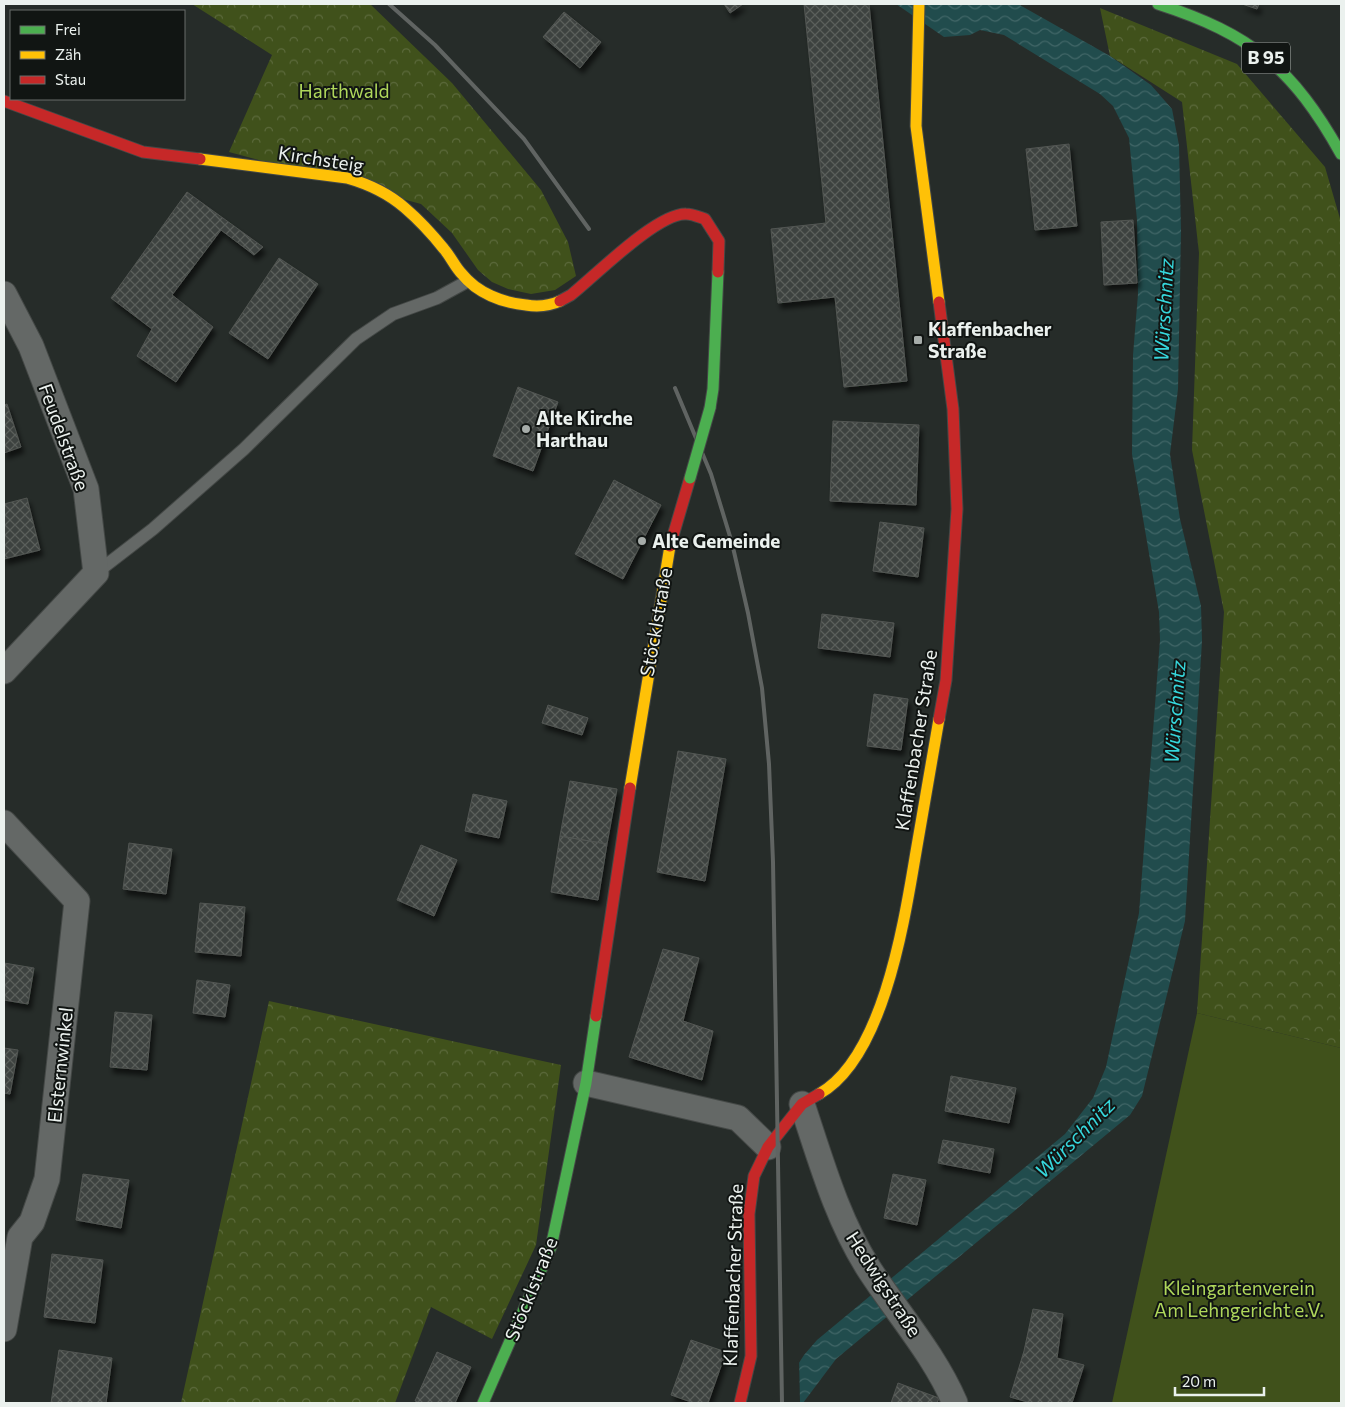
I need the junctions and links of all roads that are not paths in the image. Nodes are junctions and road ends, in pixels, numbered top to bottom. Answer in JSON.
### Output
{"nodes":[{"id":1,"x":919,"y":4,"type":"edge"},
{"id":2,"x":1158,"y":4,"type":"edge"},
{"id":3,"x":4,"y":101,"type":"edge"},
{"id":4,"x":1341,"y":154,"type":"edge"},
{"id":5,"x":634,"y":241,"type":"joint"},
{"id":6,"x":468,"y":281,"type":"junction"},
{"id":7,"x":4,"y":294,"type":"edge"},
{"id":8,"x":96,"y":574,"type":"junction"},
{"id":9,"x":4,"y":671,"type":"edge"},
{"id":10,"x":4,"y":823,"type":"edge"},
{"id":11,"x":586,"y":1083,"type":"junction"},
{"id":12,"x":802,"y":1104,"type":"junction"},
{"id":13,"x":768,"y":1147,"type":"junction"},
{"id":14,"x":4,"y":1329,"type":"edge"},
{"id":15,"x":483,"y":1403,"type":"edge"},
{"id":16,"x":740,"y":1403,"type":"edge"},
{"id":17,"x":955,"y":1403,"type":"edge"}],
"edges":[{"from":1,"to":12,"type":"street","name":"Klaffenbacher Straße"},
{"from":2,"to":4,"type":"street","number":"B 95"},
{"from":3,"to":6,"type":"street","name":"Kirchsteig"},
{"from":5,"to":6,"type":"street","name":"Kirchsteig"},
{"from":5,"to":11,"type":"street","name":"Stöcklstraße","bridge":true},
{"from":6,"to":8,"type":"lane"},
{"from":7,"to":8,"type":"street","name":"Feudelstraße"},
{"from":8,"to":9,"type":"street"},
{"from":10,"to":14,"type":"street","name":"Elsternwinkel"},
{"from":11,"to":13,"type":"street"},
{"from":11,"to":15,"type":"street","name":"Stöcklstraße"},
{"from":12,"to":13,"type":"street","name":"Klaffenbacher Straße"},
{"from":12,"to":17,"type":"street","name":"Hedwigstraße"},
{"from":13,"to":16,"type":"street","name":"Klaffenbacher Straße"}]}
